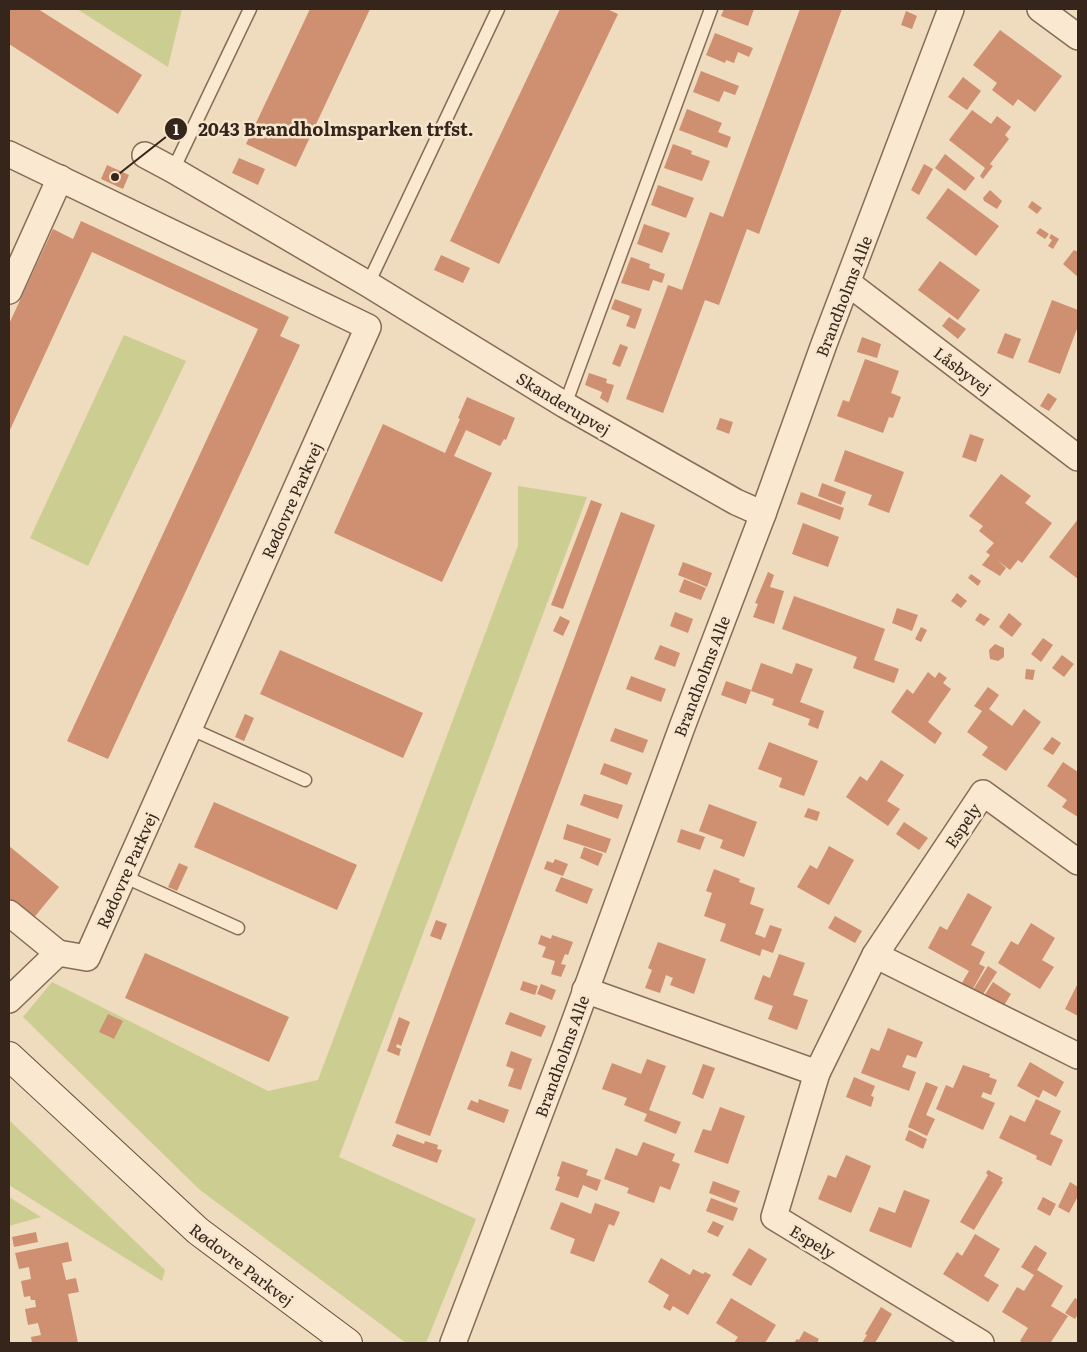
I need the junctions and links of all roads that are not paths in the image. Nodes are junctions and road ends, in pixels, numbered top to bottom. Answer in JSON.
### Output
{"nodes":[{"id":1,"x":250,"y":9,"type":"edge"},
{"id":2,"x":498,"y":9,"type":"edge"},
{"id":3,"x":711,"y":9,"type":"edge"},
{"id":4,"x":951,"y":9,"type":"edge"},
{"id":5,"x":1040,"y":9,"type":"edge"},
{"id":6,"x":1078,"y":37,"type":"edge"},
{"id":7,"x":9,"y":154,"type":"edge"},
{"id":8,"x":145,"y":156,"type":"dead end"},
{"id":9,"x":173,"y":170,"type":"junction"},
{"id":10,"x":60,"y":178,"type":"junction"},
{"id":11,"x":848,"y":283,"type":"junction"},
{"id":12,"x":368,"y":284,"type":"junction"},
{"id":13,"x":9,"y":291,"type":"edge"},
{"id":14,"x":565,"y":405,"type":"junction"},
{"id":15,"x":1078,"y":458,"type":"edge"},
{"id":16,"x":763,"y":514,"type":"junction"},
{"id":17,"x":189,"y":728,"type":"junction"},
{"id":18,"x":305,"y":780,"type":"dead end"},
{"id":19,"x":1078,"y":862,"type":"edge"},
{"id":20,"x":123,"y":876,"type":"junction"},
{"id":21,"x":9,"y":913,"type":"edge"},
{"id":22,"x":238,"y":928,"type":"dead end"},
{"id":23,"x":58,"y":953,"type":"junction"},
{"id":24,"x":875,"y":955,"type":"junction"},
{"id":25,"x":585,"y":990,"type":"junction"},
{"id":26,"x":9,"y":1000,"type":"edge"},
{"id":27,"x":9,"y":1056,"type":"edge"},
{"id":28,"x":1078,"y":1056,"type":"edge"},
{"id":29,"x":817,"y":1073,"type":"junction"},
{"id":30,"x":348,"y":1343,"type":"edge"},
{"id":31,"x":453,"y":1343,"type":"edge"},
{"id":32,"x":981,"y":1343,"type":"edge"}],
"edges":[{"from":1,"to":9,"type":"lane"},
{"from":2,"to":12,"type":"lane"},
{"from":3,"to":14,"type":"lane"},
{"from":4,"to":11,"type":"street","name":"Brandholms Alle"},
{"from":5,"to":6,"type":"street"},
{"from":7,"to":10,"type":"street","name":"Rødovre Parkvej"},
{"from":8,"to":9,"type":"street","name":"Skanderupvej"},
{"from":9,"to":12,"type":"street","name":"Skanderupvej"},
{"from":10,"to":13,"type":"street"},
{"from":10,"to":17,"type":"street","name":"Rødovre Parkvej"},
{"from":11,"to":15,"type":"street","name":"Låsbyvej"},
{"from":11,"to":16,"type":"street","name":"Brandholms Alle"},
{"from":12,"to":14,"type":"street","name":"Skanderupvej"},
{"from":14,"to":16,"type":"street","name":"Skanderupvej"},
{"from":16,"to":25,"type":"street","name":"Brandholms Alle"},
{"from":17,"to":18,"type":"lane"},
{"from":17,"to":20,"type":"street","name":"Rødovre Parkvej"},
{"from":19,"to":24,"type":"street","name":"Espely"},
{"from":20,"to":22,"type":"lane"},
{"from":20,"to":23,"type":"street","name":"Rødovre Parkvej"},
{"from":21,"to":23,"type":"street","name":"Rødovre Parkvej"},
{"from":23,"to":26,"type":"street"},
{"from":24,"to":28,"type":"street"},
{"from":24,"to":29,"type":"street","name":"Espely"},
{"from":25,"to":29,"type":"street"},
{"from":25,"to":31,"type":"street","name":"Brandholms Alle"},
{"from":27,"to":30,"type":"street","name":"Rødovre Parkvej"},
{"from":29,"to":32,"type":"street","name":"Espely"}]}
